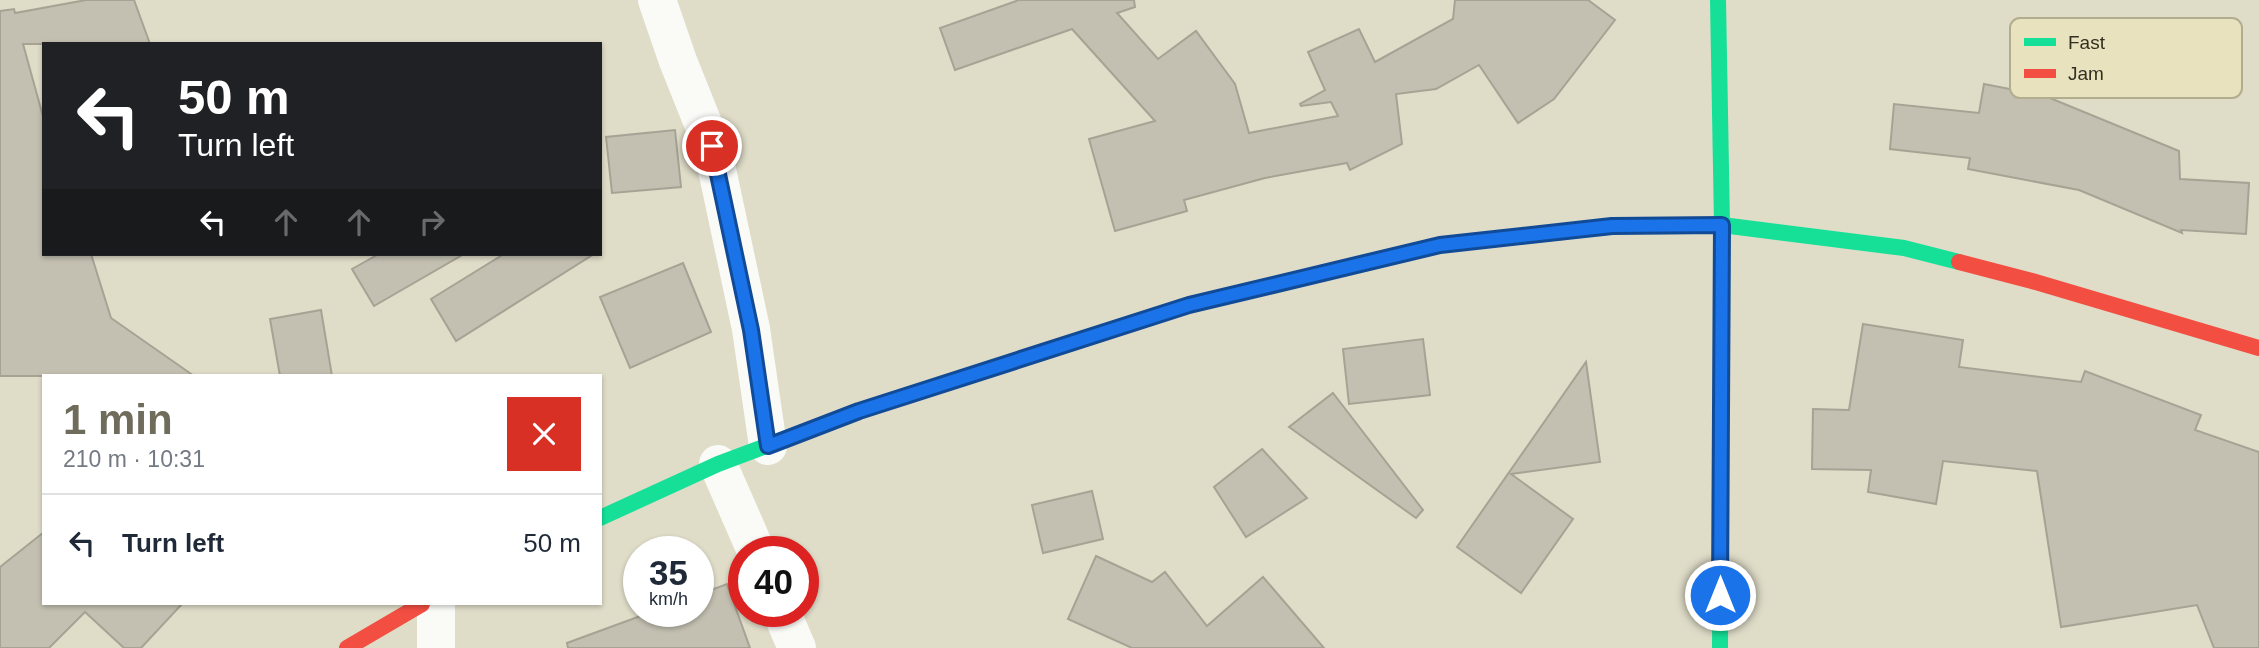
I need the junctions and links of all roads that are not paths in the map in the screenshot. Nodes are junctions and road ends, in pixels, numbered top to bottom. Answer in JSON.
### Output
{"nodes":[{"id":1,"x":657,"y":0,"type":"edge"},
{"id":2,"x":1718,"y":0,"type":"edge"},
{"id":3,"x":1722,"y":225,"type":"junction"},
{"id":4,"x":2259,"y":348,"type":"edge"},
{"id":5,"x":768,"y":446,"type":"junction"},
{"id":6,"x":718,"y":464,"type":"junction"},
{"id":7,"x":602,"y":517,"type":"edge"},
{"id":8,"x":749,"y":536,"type":"edge"},
{"id":9,"x":420,"y":605,"type":"edge"},
{"id":10,"x":436,"y":605,"type":"edge"},
{"id":11,"x":788,"y":627,"type":"edge"},
{"id":12,"x":347,"y":648,"type":"edge"},
{"id":13,"x":436,"y":648,"type":"edge"},
{"id":14,"x":797,"y":648,"type":"edge"},
{"id":15,"x":1720,"y":648,"type":"edge"}],
"edges":[{"from":1,"to":5,"type":"street"},
{"from":2,"to":3,"type":"street"},
{"from":3,"to":4,"type":"street"},
{"from":3,"to":5,"type":"street"},
{"from":3,"to":15,"type":"street"},
{"from":5,"to":6,"type":"street"},
{"from":6,"to":7,"type":"street"},
{"from":6,"to":8,"type":"street"},
{"from":9,"to":12,"type":"street"},
{"from":10,"to":13,"type":"street"},
{"from":11,"to":14,"type":"street"}]}
